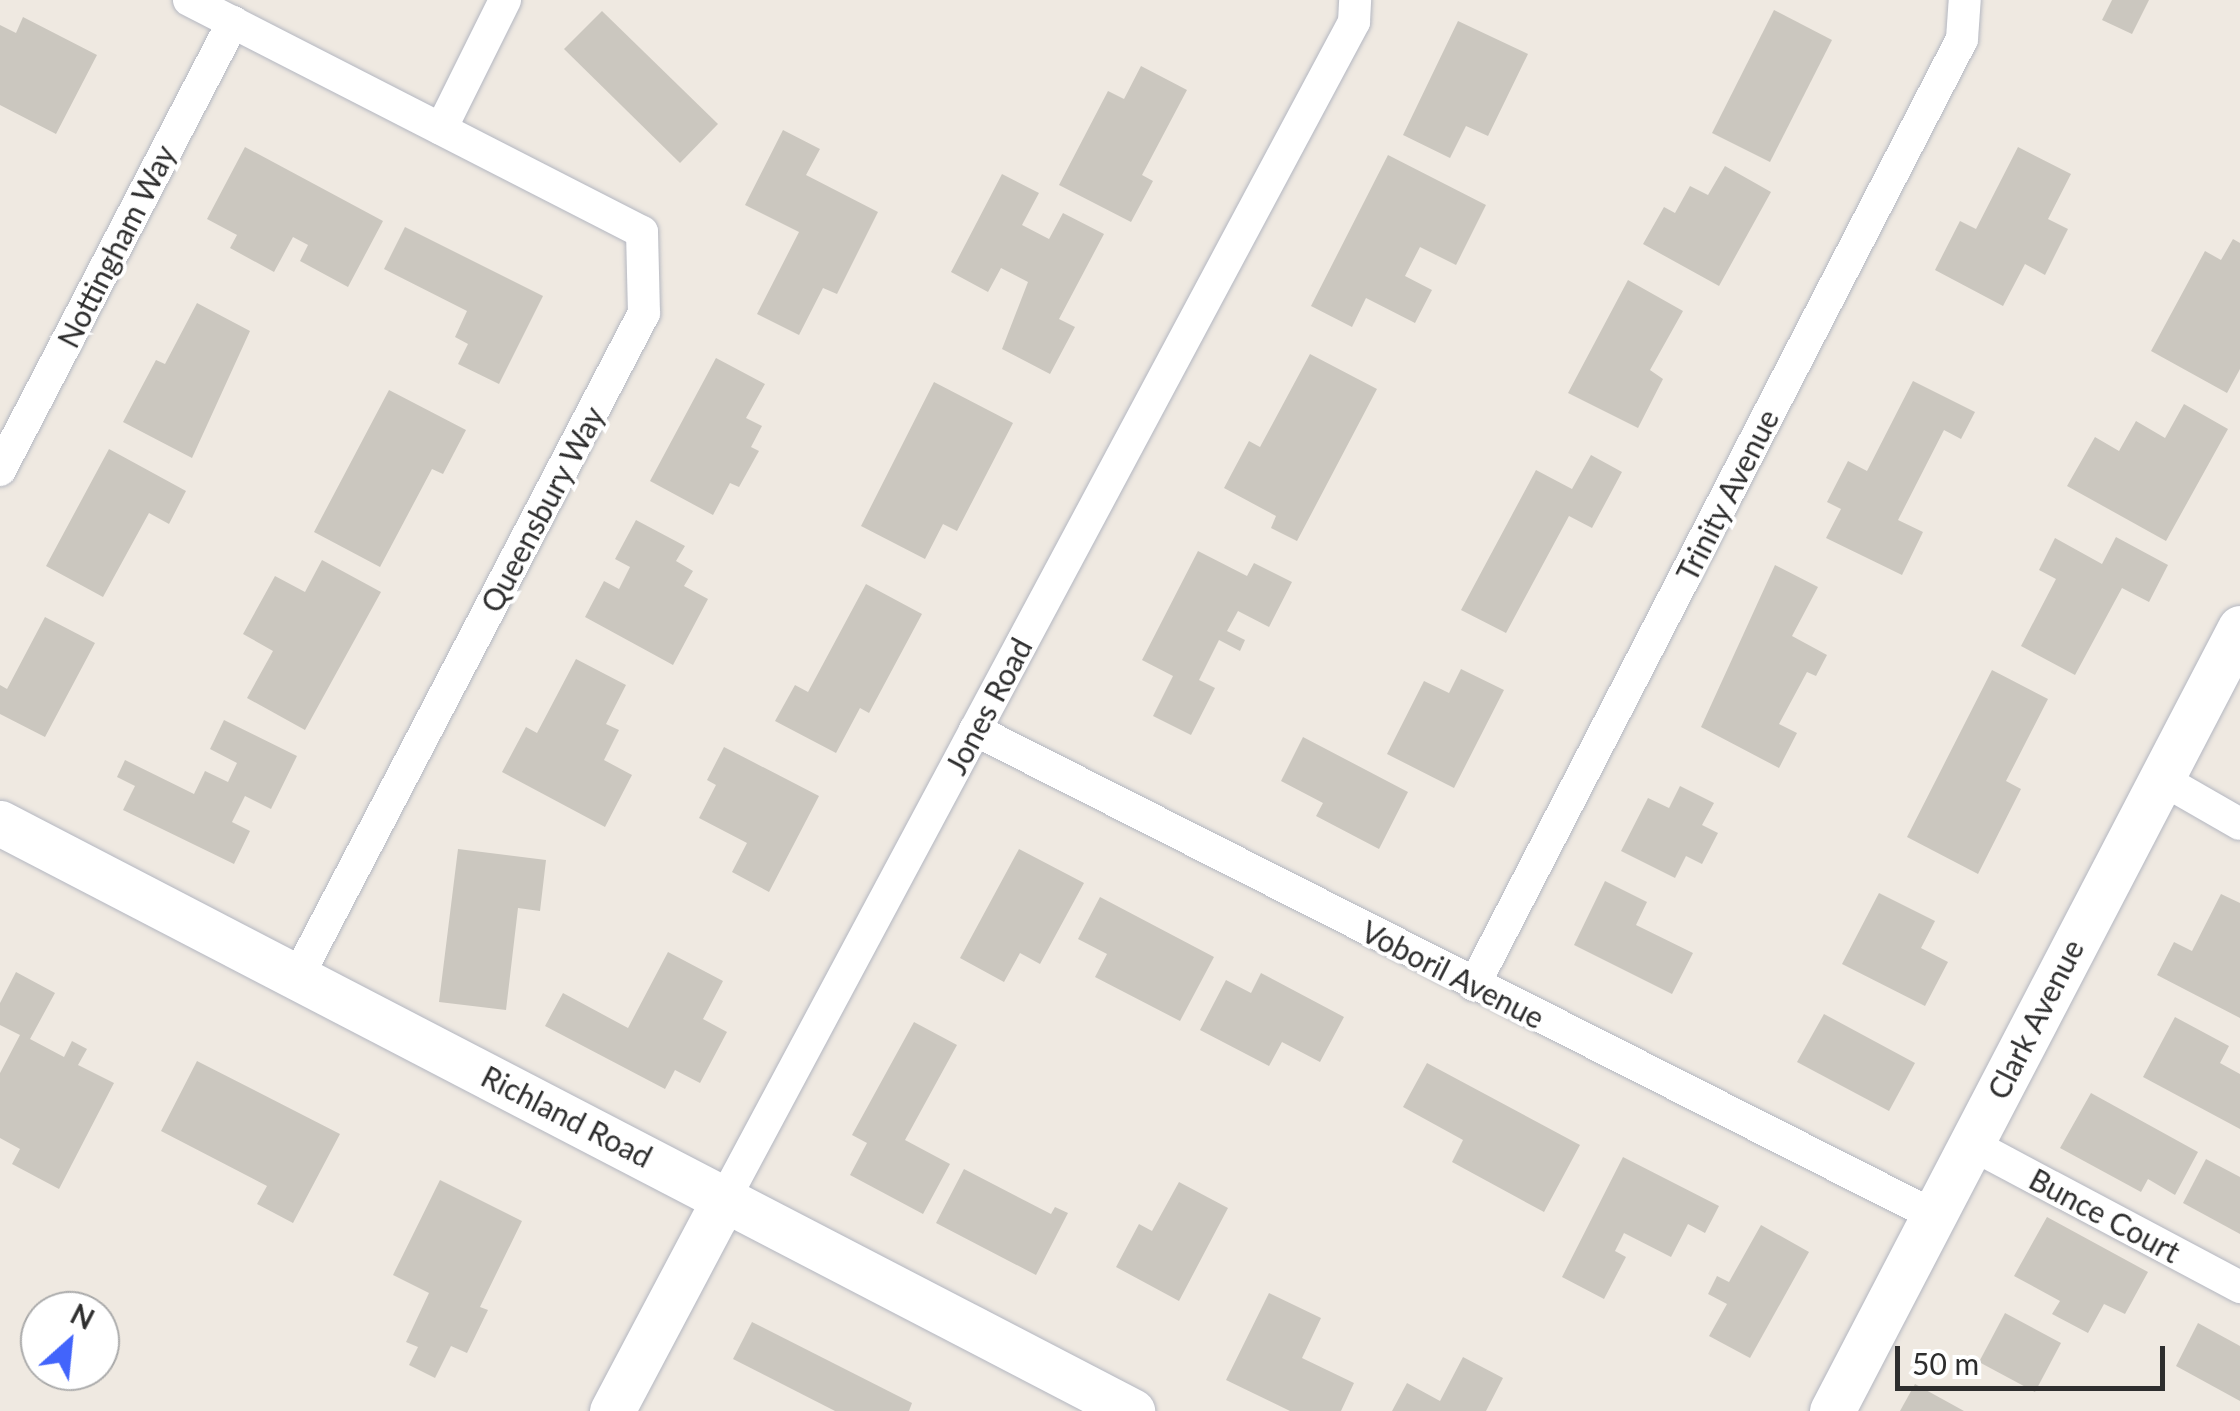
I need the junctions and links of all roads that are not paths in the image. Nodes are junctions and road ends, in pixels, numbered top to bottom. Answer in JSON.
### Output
{"nodes":[{"id":1,"x":189,"y":0,"type":"edge"},
{"id":2,"x":505,"y":0,"type":"edge"},
{"id":3,"x":1355,"y":0,"type":"edge"},
{"id":4,"x":1965,"y":0,"type":"edge"},
{"id":5,"x":233,"y":22,"type":"junction"},
{"id":6,"x":441,"y":129,"type":"junction"},
{"id":7,"x":0,"y":470,"type":"edge"},
{"id":8,"x":2240,"y":628,"type":"edge"},
{"id":9,"x":975,"y":730,"type":"junction"},
{"id":10,"x":2160,"y":778,"type":"junction"},
{"id":11,"x":0,"y":824,"type":"edge"},
{"id":12,"x":2240,"y":824,"type":"edge"},
{"id":13,"x":297,"y":978,"type":"junction"},
{"id":14,"x":1474,"y":986,"type":"junction"},
{"id":15,"x":1971,"y":1144,"type":"junction"},
{"id":16,"x":725,"y":1198,"type":"junction"},
{"id":17,"x":1933,"y":1216,"type":"junction"},
{"id":18,"x":2240,"y":1287,"type":"edge"},
{"id":19,"x":612,"y":1411,"type":"edge"},
{"id":20,"x":1132,"y":1411,"type":"edge"},
{"id":21,"x":1832,"y":1411,"type":"edge"}],
"edges":[{"from":1,"to":5,"type":"street"},
{"from":2,"to":6,"type":"street"},
{"from":3,"to":9,"type":"street","name":"Jones Road"},
{"from":4,"to":14,"type":"street","name":"Trinity Avenue"},
{"from":5,"to":6,"type":"street"},
{"from":5,"to":7,"type":"street","name":"Nottingham Way"},
{"from":6,"to":13,"type":"street","name":"Queensbury Way"},
{"from":8,"to":10,"type":"street","name":"Clark Avenue"},
{"from":9,"to":14,"type":"street","name":"Voboril Avenue"},
{"from":9,"to":16,"type":"street","name":"Jones Road"},
{"from":10,"to":12,"type":"street"},
{"from":10,"to":15,"type":"street","name":"Clark Avenue"},
{"from":11,"to":13,"type":"street","name":"Richland Road"},
{"from":13,"to":16,"type":"street","name":"Richland Road"},
{"from":14,"to":17,"type":"street","name":"Voboril Avenue"},
{"from":15,"to":17,"type":"street","name":"Clark Avenue"},
{"from":15,"to":18,"type":"street","name":"Bunce Court"},
{"from":16,"to":19,"type":"street","name":"Jones Road"},
{"from":16,"to":20,"type":"street","name":"Richland Road"},
{"from":17,"to":21,"type":"street","name":"Clark Avenue"}]}
